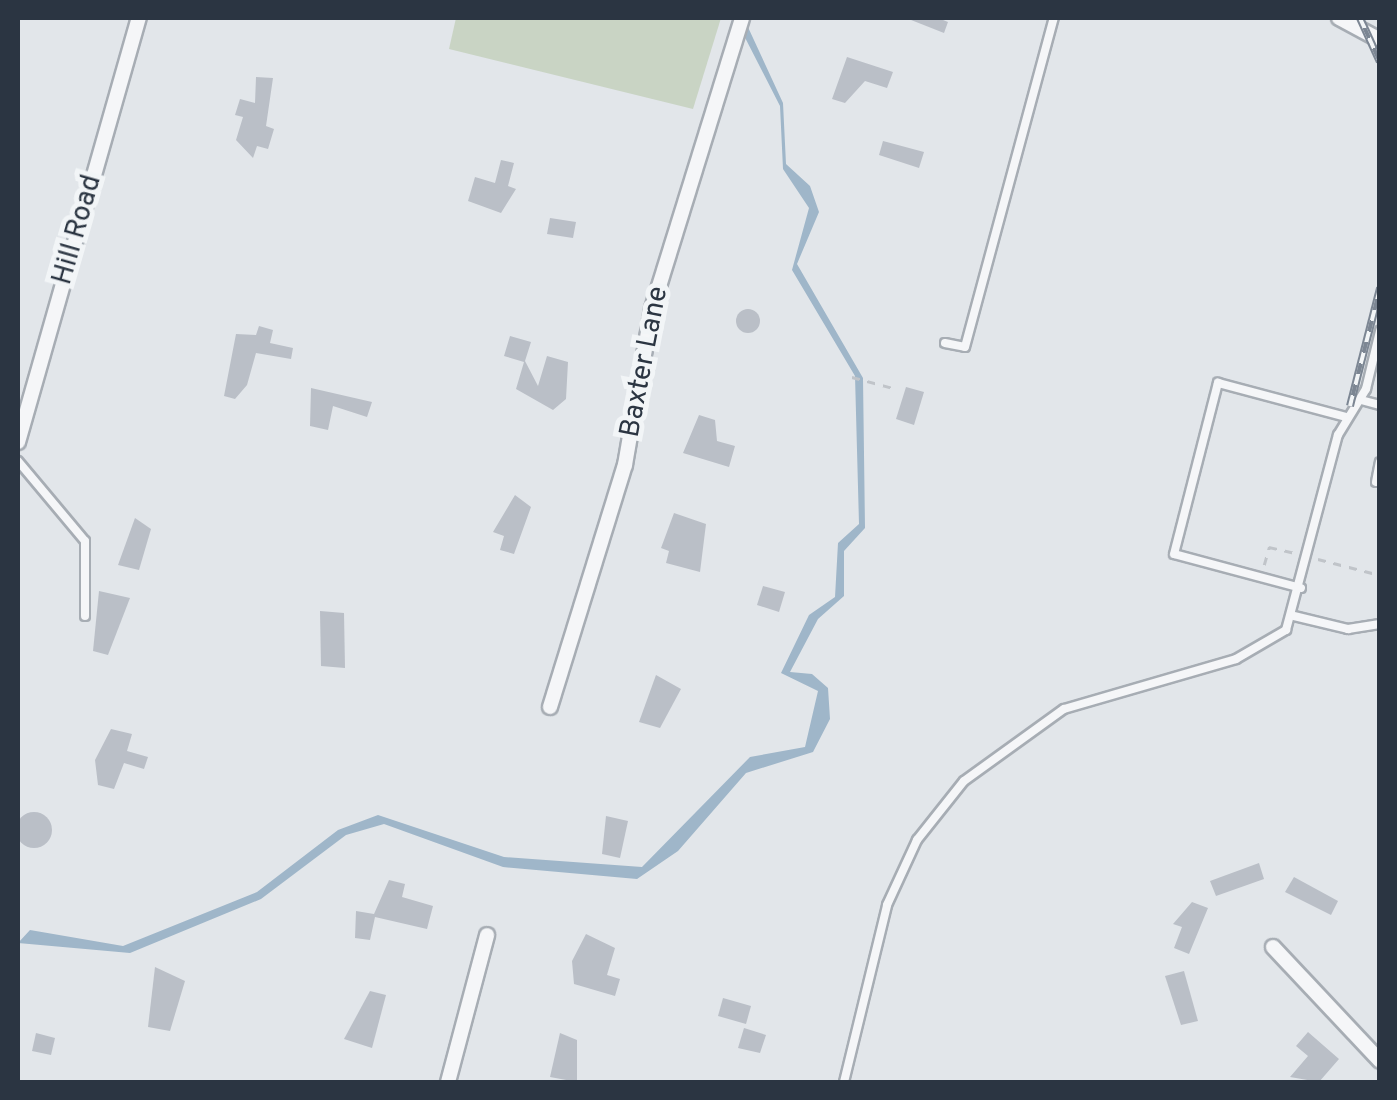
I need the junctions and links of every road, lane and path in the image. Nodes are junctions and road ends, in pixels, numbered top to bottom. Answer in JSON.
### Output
{"nodes":[{"id":1,"x":140,"y":18,"type":"edge"},
{"id":2,"x":1054,"y":18,"type":"edge"},
{"id":3,"x":1339,"y":18,"type":"edge"},
{"id":4,"x":739,"y":24,"type":"edge"},
{"id":5,"x":1380,"y":40,"type":"edge"},
{"id":6,"x":1380,"y":332,"type":"edge"},
{"id":7,"x":946,"y":343,"type":"dead end"},
{"id":8,"x":852,"y":378,"type":"dead end"},
{"id":9,"x":894,"y":388,"type":"dead end"},
{"id":10,"x":1361,"y":400,"type":"junction"},
{"id":11,"x":1380,"y":405,"type":"edge"},
{"id":12,"x":1346,"y":417,"type":"junction"},
{"id":13,"x":18,"y":442,"type":"edge"},
{"id":14,"x":18,"y":460,"type":"edge"},
{"id":15,"x":1380,"y":462,"type":"edge"},
{"id":16,"x":1376,"y":482,"type":"dead end"},
{"id":17,"x":1301,"y":588,"type":"junction"},
{"id":18,"x":85,"y":616,"type":"dead end"},
{"id":19,"x":1294,"y":616,"type":"junction"},
{"id":20,"x":1379,"y":624,"type":"edge"},
{"id":21,"x":550,"y":707,"type":"dead end"},
{"id":22,"x":488,"y":935,"type":"dead end"},
{"id":23,"x":1274,"y":947,"type":"dead end"},
{"id":24,"x":1380,"y":1062,"type":"edge"},
{"id":25,"x":448,"y":1082,"type":"edge"},
{"id":26,"x":844,"y":1082,"type":"edge"}],
"edges":[{"from":1,"to":13,"type":"street","name":"Hill Road"},
{"from":2,"to":7,"type":"lane"},
{"from":3,"to":5,"type":"street"},
{"from":4,"to":21,"type":"street","name":"Baxter Lane"},
{"from":6,"to":10,"type":"lane"},
{"from":8,"to":9,"type":"path"},
{"from":10,"to":11,"type":"lane"},
{"from":10,"to":12,"type":"lane"},
{"from":12,"to":17,"type":"lane"},
{"from":12,"to":17,"type":"lane"},
{"from":14,"to":18,"type":"lane"},
{"from":15,"to":16,"type":"lane"},
{"from":17,"to":19,"type":"lane"},
{"from":19,"to":20,"type":"lane"},
{"from":19,"to":26,"type":"lane"},
{"from":22,"to":25,"type":"street"},
{"from":23,"to":24,"type":"street"}]}
